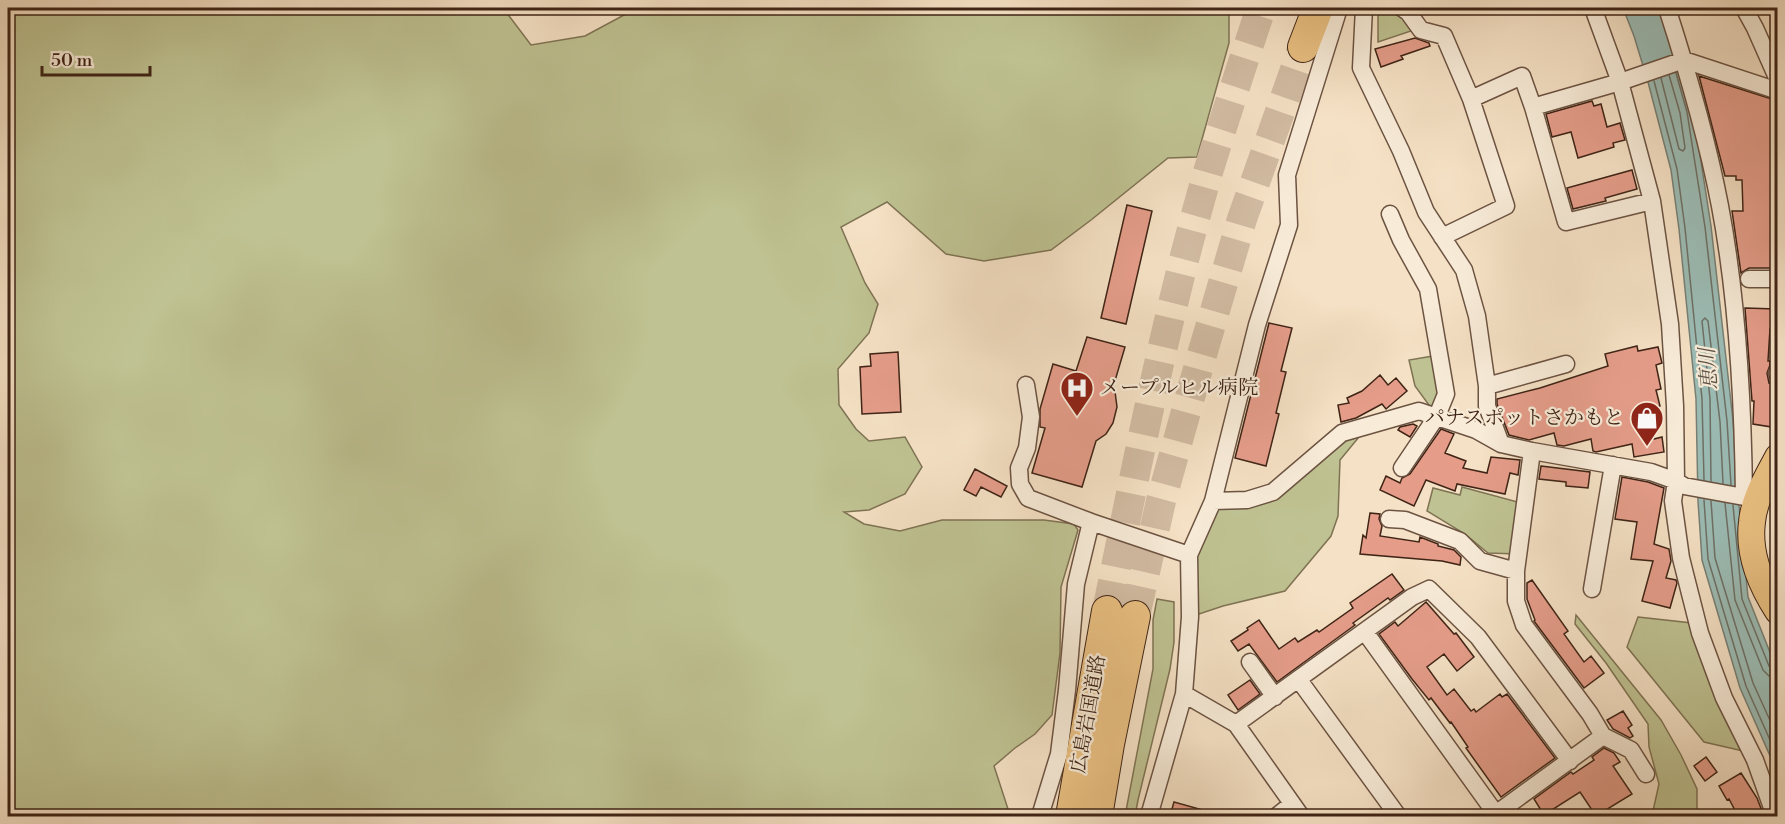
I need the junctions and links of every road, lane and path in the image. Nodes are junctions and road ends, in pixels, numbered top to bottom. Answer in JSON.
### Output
{"nodes":[{"id":1,"x":1318,"y":8,"type":"edge"},
{"id":2,"x":1339,"y":8,"type":"edge"},
{"id":3,"x":1364,"y":8,"type":"edge"},
{"id":4,"x":1401,"y":8,"type":"edge"},
{"id":5,"x":1593,"y":8,"type":"edge"},
{"id":6,"x":1667,"y":8,"type":"edge"},
{"id":7,"x":1744,"y":8,"type":"edge"},
{"id":8,"x":1303,"y":47,"type":"tunnel mouth"},
{"id":9,"x":1683,"y":60,"type":"junction"},
{"id":10,"x":1627,"y":79,"type":"junction"},
{"id":11,"x":1778,"y":80,"type":"edge"},
{"id":12,"x":1778,"y":92,"type":"edge"},
{"id":13,"x":1472,"y":99,"type":"junction"},
{"id":14,"x":1533,"y":106,"type":"junction"},
{"id":15,"x":1652,"y":201,"type":"junction"},
{"id":16,"x":1390,"y":214,"type":"dead end"},
{"id":17,"x":1442,"y":237,"type":"junction"},
{"id":18,"x":1749,"y":279,"type":"dead end"},
{"id":19,"x":1778,"y":279,"type":"edge"},
{"id":20,"x":1566,"y":364,"type":"dead end"},
{"id":21,"x":1026,"y":385,"type":"dead end"},
{"id":22,"x":1487,"y":386,"type":"junction"},
{"id":23,"x":1437,"y":416,"type":"junction"},
{"id":24,"x":1501,"y":444,"type":"junction"},
{"id":25,"x":1532,"y":451,"type":"junction"},
{"id":26,"x":1778,"y":457,"type":"edge"},
{"id":27,"x":1613,"y":465,"type":"junction"},
{"id":28,"x":1402,"y":468,"type":"dead end"},
{"id":29,"x":1680,"y":484,"type":"junction"},
{"id":30,"x":1747,"y":497,"type":"junction"},
{"id":31,"x":1213,"y":501,"type":"junction"},
{"id":32,"x":1389,"y":519,"type":"dead end"},
{"id":33,"x":1091,"y":522,"type":"junction"},
{"id":34,"x":1189,"y":555,"type":"junction"},
{"id":35,"x":1516,"y":571,"type":"junction"},
{"id":36,"x":1592,"y":589,"type":"dead end"},
{"id":37,"x":1778,"y":611,"type":"edge"},
{"id":38,"x":1365,"y":632,"type":"junction"},
{"id":39,"x":1250,"y":662,"type":"dead end"},
{"id":40,"x":1299,"y":680,"type":"junction"},
{"id":41,"x":1184,"y":694,"type":"junction"},
{"id":42,"x":1275,"y":697,"type":"junction"},
{"id":43,"x":1236,"y":724,"type":"junction"},
{"id":44,"x":1603,"y":736,"type":"junction"},
{"id":45,"x":1570,"y":761,"type":"junction"},
{"id":46,"x":1646,"y":774,"type":"dead end"},
{"id":47,"x":1296,"y":810,"type":"edge"},
{"id":48,"x":1495,"y":815,"type":"edge"},
{"id":49,"x":1040,"y":816,"type":"edge"},
{"id":50,"x":1071,"y":816,"type":"edge"},
{"id":51,"x":1097,"y":816,"type":"edge"},
{"id":52,"x":1149,"y":816,"type":"edge"},
{"id":53,"x":1277,"y":816,"type":"edge"},
{"id":54,"x":1398,"y":816,"type":"edge"},
{"id":55,"x":1775,"y":816,"type":"edge"}],
"edges":[{"from":1,"to":8,"type":"highway"},
{"from":2,"to":31,"type":"street"},
{"from":3,"to":17,"type":"street"},
{"from":4,"to":13,"type":"street"},
{"from":5,"to":10,"type":"street"},
{"from":6,"to":9,"type":"street"},
{"from":7,"to":11,"type":"street"},
{"from":9,"to":10,"type":"street"},
{"from":9,"to":12,"type":"street"},
{"from":9,"to":30,"type":"street"},
{"from":10,"to":14,"type":"street"},
{"from":10,"to":15,"type":"street"},
{"from":13,"to":14,"type":"street"},
{"from":13,"to":17,"type":"street"},
{"from":14,"to":15,"type":"street"},
{"from":15,"to":29,"type":"street"},
{"from":16,"to":23,"type":"street"},
{"from":17,"to":22,"type":"street"},
{"from":18,"to":19,"type":"street"},
{"from":20,"to":22,"type":"street"},
{"from":21,"to":33,"type":"street"},
{"from":22,"to":24,"type":"street"},
{"from":23,"to":24,"type":"street"},
{"from":23,"to":28,"type":"street"},
{"from":23,"to":31,"type":"street"},
{"from":24,"to":25,"type":"street"},
{"from":25,"to":27,"type":"street"},
{"from":25,"to":35,"type":"street"},
{"from":26,"to":30,"type":"main road"},
{"from":27,"to":29,"type":"street"},
{"from":27,"to":36,"type":"street"},
{"from":29,"to":30,"type":"street"},
{"from":29,"to":55,"type":"street"},
{"from":30,"to":37,"type":"main road"},
{"from":31,"to":34,"type":"street"},
{"from":32,"to":35,"type":"street"},
{"from":33,"to":34,"type":"street"},
{"from":33,"to":49,"type":"street"},
{"from":34,"to":41,"type":"street"},
{"from":35,"to":44,"type":"street"},
{"from":38,"to":40,"type":"street"},
{"from":38,"to":45,"type":"street"},
{"from":38,"to":48,"type":"street"},
{"from":39,"to":42,"type":"street"},
{"from":40,"to":42,"type":"street"},
{"from":40,"to":54,"type":"street"},
{"from":41,"to":43,"type":"street"},
{"from":41,"to":52,"type":"street"},
{"from":42,"to":43,"type":"street"},
{"from":43,"to":47,"type":"street"},
{"from":44,"to":45,"type":"street"},
{"from":44,"to":46,"type":"street"},
{"from":45,"to":48,"type":"street"},
{"from":47,"to":53,"type":"street"},
{"from":50,"to":51,"type":"highway","name":"広島岩国道路"}]}
